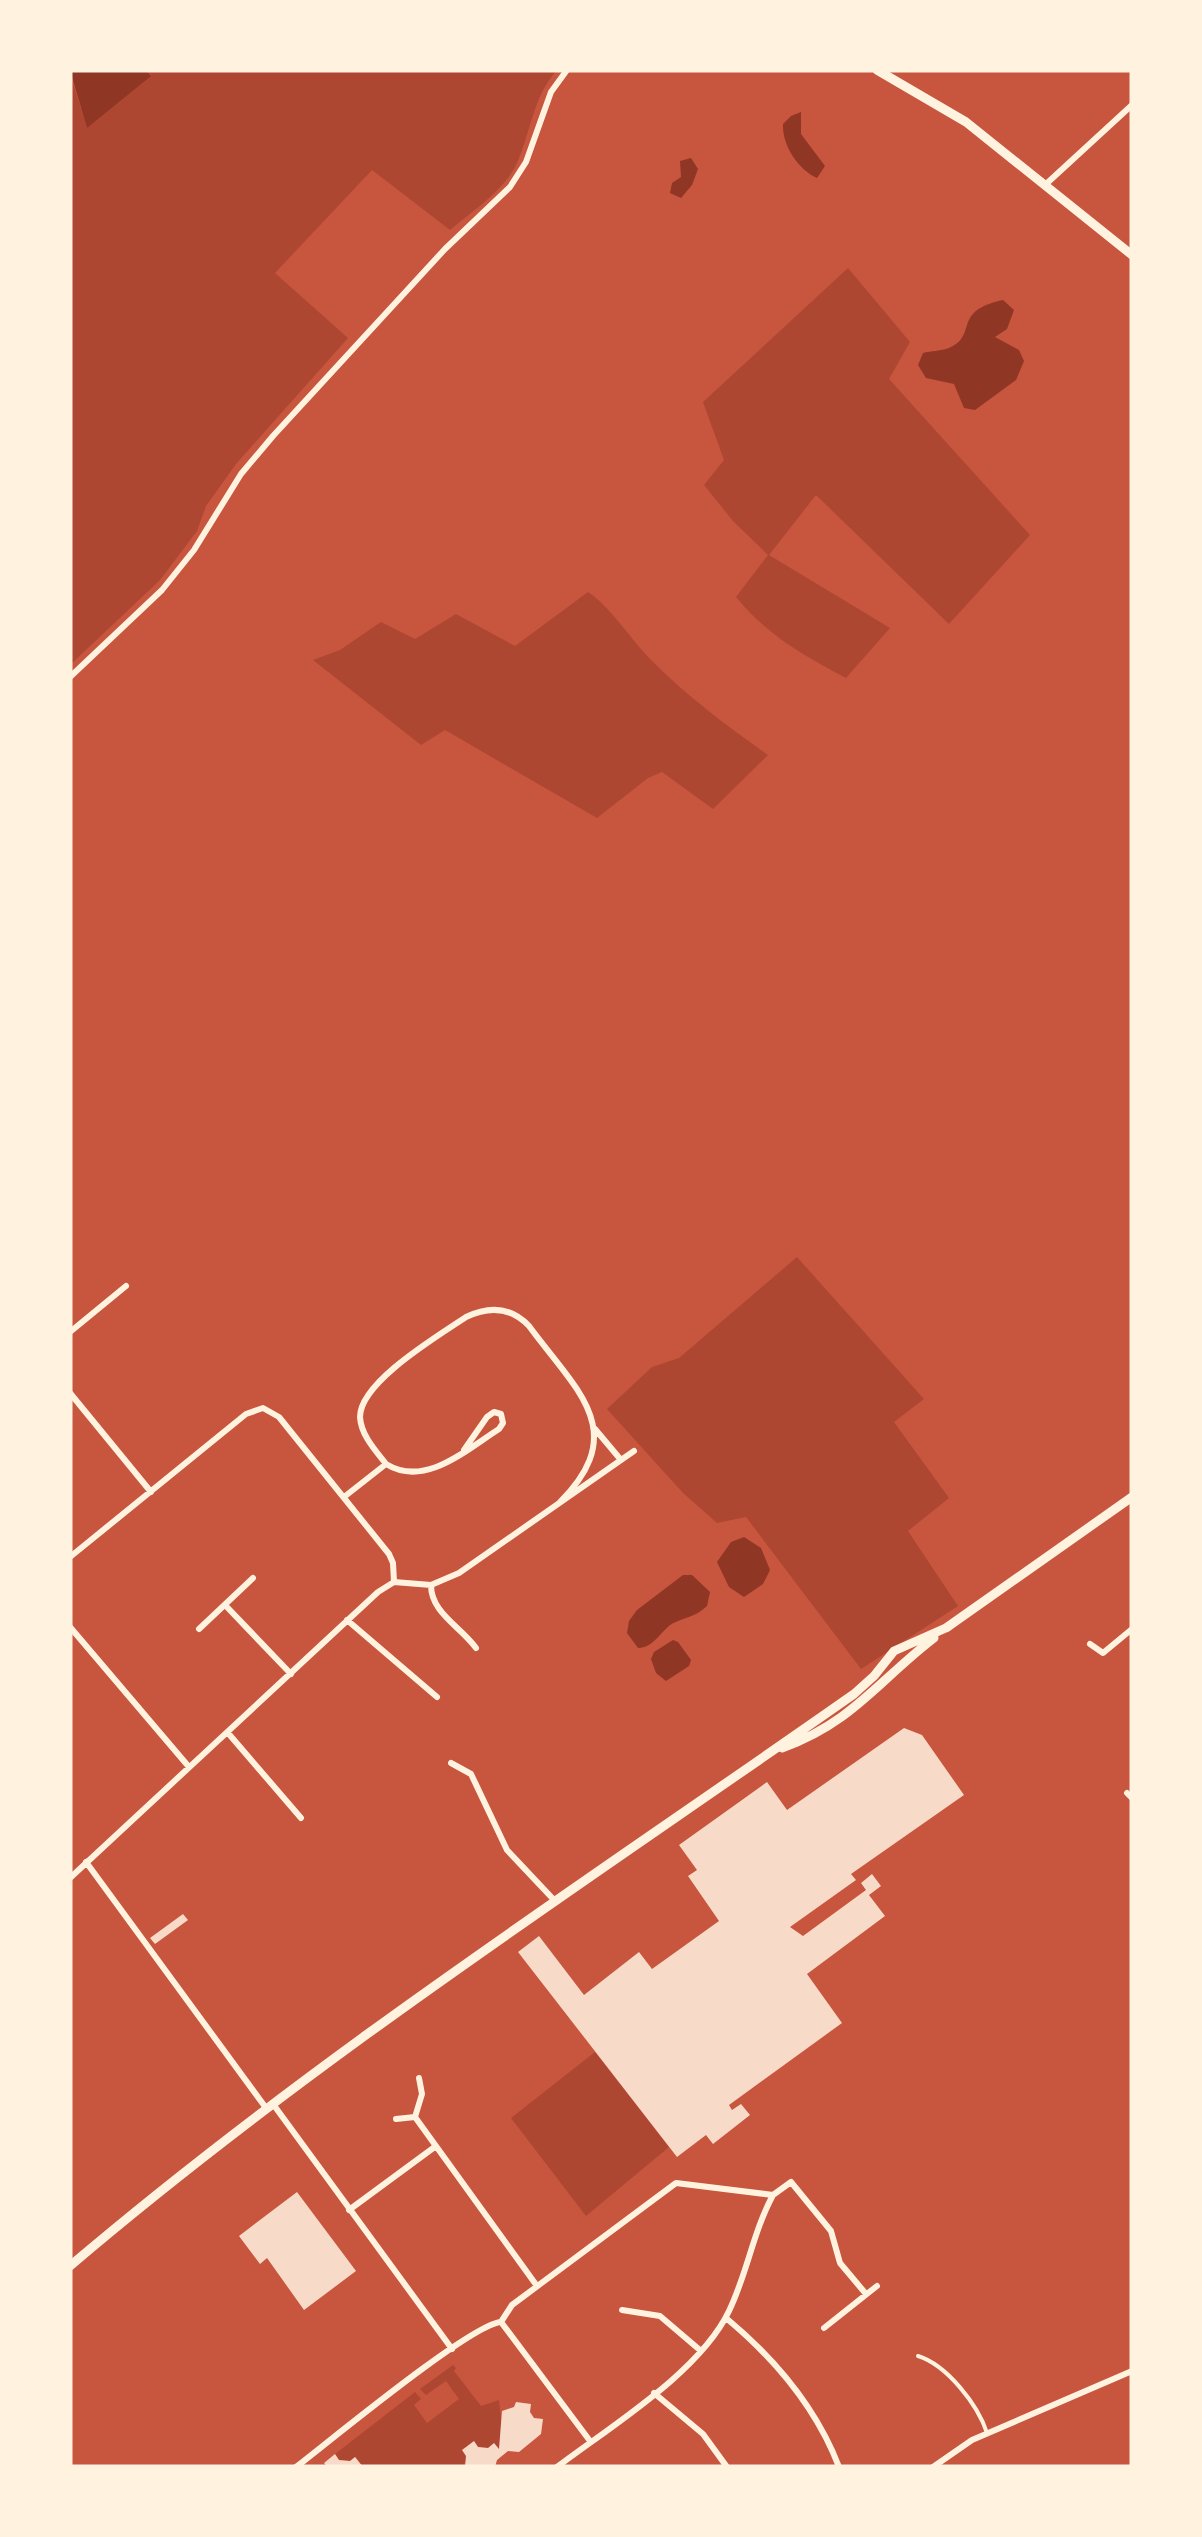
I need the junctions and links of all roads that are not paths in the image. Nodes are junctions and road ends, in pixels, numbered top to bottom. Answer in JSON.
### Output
{"nodes":[{"id":1,"x":568,"y":70,"type":"edge"},
{"id":2,"x":877,"y":70,"type":"edge"},
{"id":3,"x":1132,"y":105,"type":"edge"},
{"id":4,"x":1045,"y":185,"type":"junction"},
{"id":5,"x":1132,"y":255,"type":"edge"},
{"id":6,"x":70,"y":677,"type":"edge"},
{"id":7,"x":126,"y":1286,"type":"dead end"},
{"id":8,"x":70,"y":1332,"type":"edge"},
{"id":9,"x":70,"y":1392,"type":"edge"},
{"id":10,"x":594,"y":1428,"type":"junction"},
{"id":11,"x":464,"y":1450,"type":"junction"},
{"id":12,"x":634,"y":1452,"type":"dead end"},
{"id":13,"x":622,"y":1460,"type":"junction"},
{"id":14,"x":386,"y":1464,"type":"junction"},
{"id":15,"x":150,"y":1492,"type":"junction"},
{"id":16,"x":344,"y":1498,"type":"junction"},
{"id":17,"x":1131,"y":1500,"type":"edge"},
{"id":18,"x":560,"y":1502,"type":"junction"},
{"id":19,"x":70,"y":1557,"type":"edge"},
{"id":20,"x":254,"y":1578,"type":"dead end"},
{"id":21,"x":394,"y":1582,"type":"junction"},
{"id":22,"x":431,"y":1585,"type":"junction"},
{"id":23,"x":225,"y":1605,"type":"junction"},
{"id":24,"x":347,"y":1620,"type":"junction"},
{"id":25,"x":70,"y":1628,"type":"edge"},
{"id":26,"x":199,"y":1628,"type":"dead end"},
{"id":27,"x":1132,"y":1629,"type":"edge"},
{"id":28,"x":1090,"y":1644,"type":"dead end"},
{"id":29,"x":476,"y":1648,"type":"dead end"},
{"id":30,"x":291,"y":1674,"type":"junction"},
{"id":31,"x":437,"y":1697,"type":"dead end"},
{"id":32,"x":228,"y":1733,"type":"junction"},
{"id":33,"x":451,"y":1763,"type":"dead end"},
{"id":34,"x":190,"y":1767,"type":"junction"},
{"id":35,"x":301,"y":1818,"type":"dead end"},
{"id":36,"x":86,"y":1862,"type":"junction"},
{"id":37,"x":70,"y":1878,"type":"edge"},
{"id":38,"x":554,"y":1901,"type":"junction"},
{"id":39,"x":418,"y":2078,"type":"dead end"},
{"id":40,"x":269,"y":2106,"type":"junction"},
{"id":41,"x":415,"y":2117,"type":"junction"},
{"id":42,"x":396,"y":2119,"type":"dead end"},
{"id":43,"x":436,"y":2146,"type":"junction"},
{"id":44,"x":773,"y":2195,"type":"junction"},
{"id":45,"x":349,"y":2210,"type":"junction"},
{"id":46,"x":72,"y":2262,"type":"edge"},
{"id":47,"x":536,"y":2286,"type":"junction"},
{"id":48,"x":877,"y":2286,"type":"dead end"},
{"id":49,"x":866,"y":2294,"type":"junction"},
{"id":50,"x":622,"y":2310,"type":"dead end"},
{"id":51,"x":726,"y":2318,"type":"junction"},
{"id":52,"x":501,"y":2322,"type":"junction"},
{"id":53,"x":824,"y":2328,"type":"dead end"},
{"id":54,"x":452,"y":2349,"type":"junction"},
{"id":55,"x":701,"y":2351,"type":"junction"},
{"id":56,"x":918,"y":2356,"type":"dead end"},
{"id":57,"x":1132,"y":2371,"type":"edge"},
{"id":58,"x":654,"y":2393,"type":"junction"},
{"id":59,"x":987,"y":2433,"type":"junction"},
{"id":60,"x":590,"y":2441,"type":"junction"},
{"id":61,"x":296,"y":2467,"type":"edge"},
{"id":62,"x":558,"y":2467,"type":"edge"},
{"id":63,"x":727,"y":2467,"type":"edge"},
{"id":64,"x":838,"y":2467,"type":"edge"},
{"id":65,"x":933,"y":2467,"type":"edge"}],
"edges":[{"from":1,"to":6,"type":"street"},
{"from":2,"to":4,"type":"street"},
{"from":3,"to":4,"type":"street"},
{"from":4,"to":5,"type":"street"},
{"from":7,"to":8,"type":"street"},
{"from":9,"to":15,"type":"street"},
{"from":10,"to":13,"type":"street"},
{"from":10,"to":14,"type":"street"},
{"from":10,"to":18,"type":"street"},
{"from":11,"to":11,"type":"street"},
{"from":11,"to":14,"type":"street"},
{"from":12,"to":13,"type":"street"},
{"from":13,"to":18,"type":"street"},
{"from":14,"to":16,"type":"street"},
{"from":15,"to":16,"type":"street"},
{"from":15,"to":19,"type":"street"},
{"from":16,"to":21,"type":"street"},
{"from":17,"to":38,"type":"street"},
{"from":18,"to":22,"type":"street"},
{"from":20,"to":23,"type":"street"},
{"from":21,"to":22,"type":"street"},
{"from":21,"to":24,"type":"street"},
{"from":22,"to":29,"type":"street"},
{"from":23,"to":26,"type":"street"},
{"from":23,"to":30,"type":"street"},
{"from":24,"to":30,"type":"street"},
{"from":24,"to":31,"type":"street"},
{"from":25,"to":34,"type":"street"},
{"from":27,"to":28,"type":"street"},
{"from":30,"to":32,"type":"street"},
{"from":32,"to":34,"type":"street"},
{"from":32,"to":35,"type":"street"},
{"from":33,"to":38,"type":"street"},
{"from":34,"to":36,"type":"street"},
{"from":36,"to":37,"type":"street"},
{"from":36,"to":40,"type":"street"},
{"from":38,"to":40,"type":"street"},
{"from":39,"to":41,"type":"street"},
{"from":40,"to":45,"type":"street"},
{"from":40,"to":46,"type":"street"},
{"from":41,"to":42,"type":"street"},
{"from":41,"to":43,"type":"street"},
{"from":43,"to":45,"type":"street"},
{"from":43,"to":47,"type":"street"},
{"from":44,"to":47,"type":"street"},
{"from":44,"to":49,"type":"street"},
{"from":44,"to":51,"type":"street"},
{"from":45,"to":54,"type":"street"},
{"from":47,"to":52,"type":"street"},
{"from":48,"to":49,"type":"street"},
{"from":49,"to":53,"type":"street"},
{"from":50,"to":55,"type":"street"},
{"from":51,"to":55,"type":"street"},
{"from":51,"to":64,"type":"street"},
{"from":52,"to":54,"type":"street"},
{"from":52,"to":60,"type":"street"},
{"from":54,"to":61,"type":"street"},
{"from":55,"to":58,"type":"street"},
{"from":56,"to":59,"type":"lane"},
{"from":57,"to":59,"type":"street"},
{"from":58,"to":60,"type":"street"},
{"from":58,"to":63,"type":"street"},
{"from":59,"to":65,"type":"street"},
{"from":60,"to":62,"type":"street"}]}
